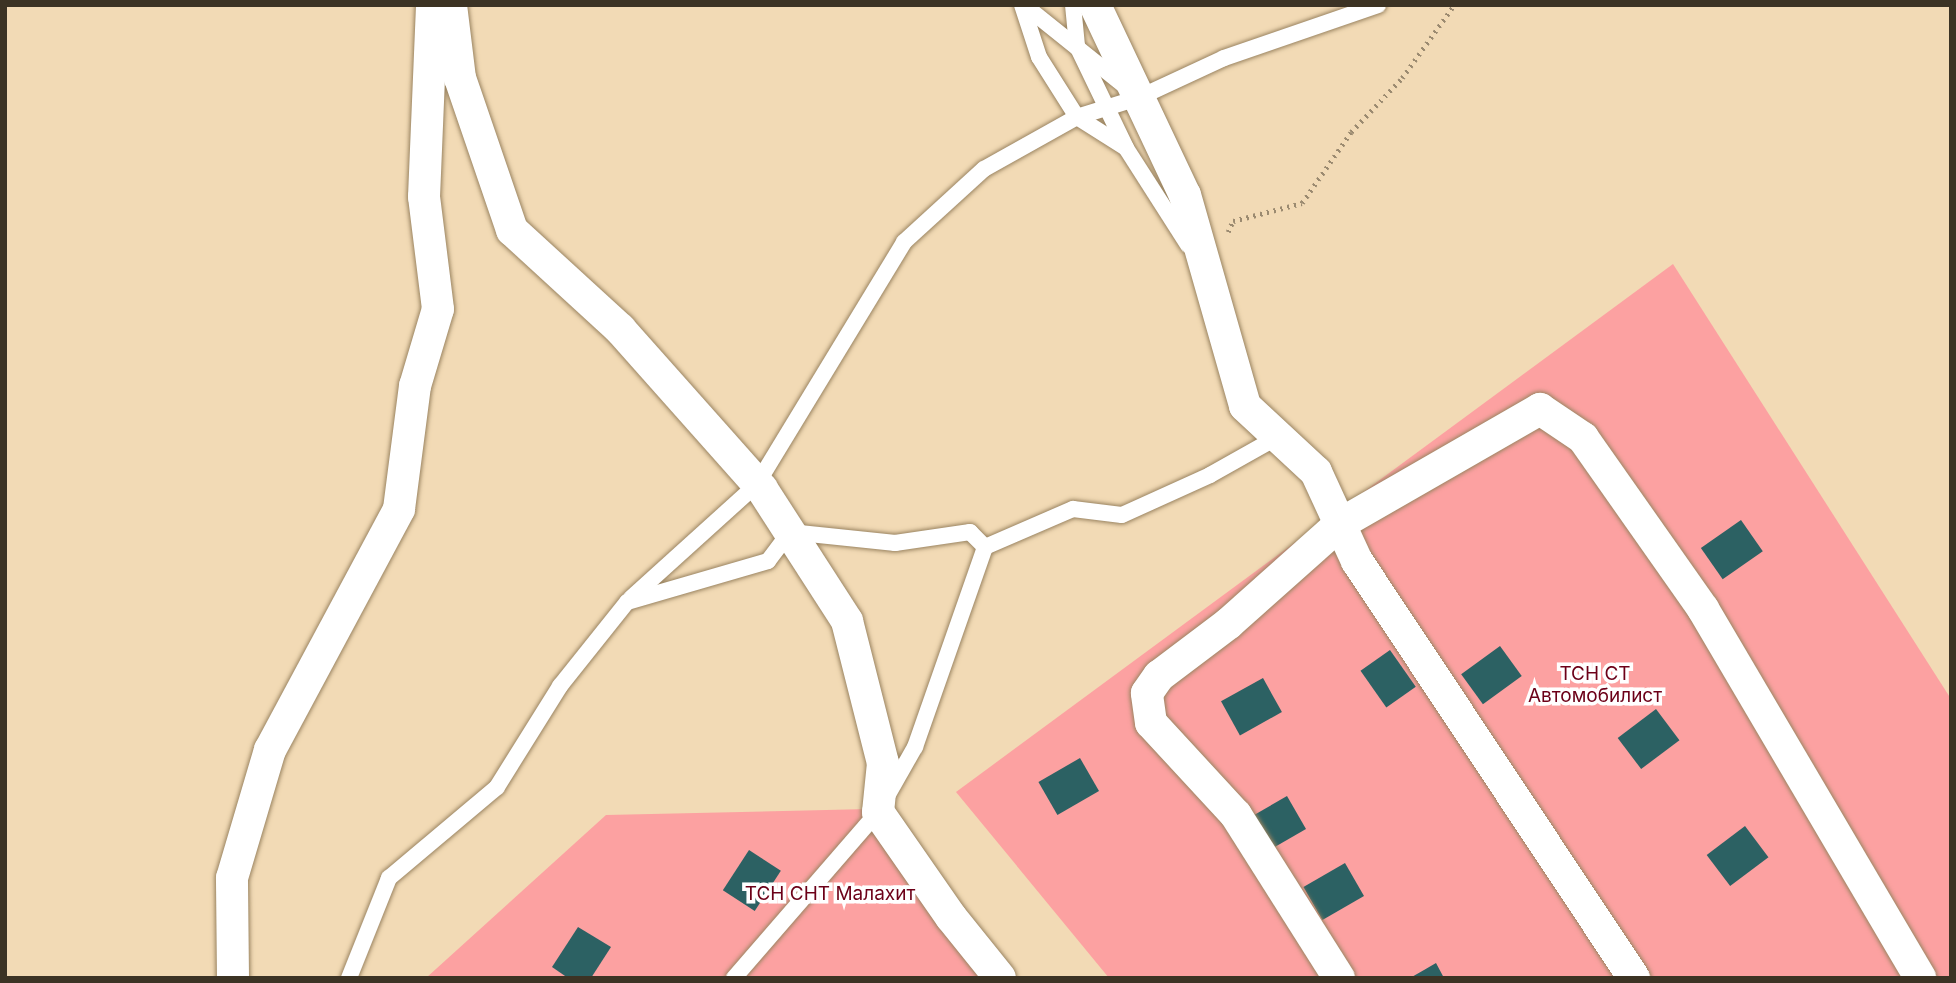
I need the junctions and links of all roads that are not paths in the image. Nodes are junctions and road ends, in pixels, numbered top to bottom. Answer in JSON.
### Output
{"nodes":[{"id":1,"x":432,"y":5,"type":"edge"},
{"id":2,"x":451,"y":5,"type":"edge"},
{"id":3,"x":1023,"y":5,"type":"edge"},
{"id":4,"x":1073,"y":5,"type":"edge"},
{"id":5,"x":1096,"y":5,"type":"edge"},
{"id":6,"x":1377,"y":5,"type":"edge"},
{"id":7,"x":1077,"y":46,"type":"junction"},
{"id":8,"x":1138,"y":97,"type":"junction"},
{"id":9,"x":1107,"y":107,"type":"junction"},
{"id":10,"x":1077,"y":117,"type":"junction"},
{"id":11,"x":1126,"y":148,"type":"junction"},
{"id":12,"x":1207,"y":273,"type":"junction"},
{"id":13,"x":1276,"y":438,"type":"junction"},
{"id":14,"x":757,"y":484,"type":"junction"},
{"id":15,"x":1340,"y":524,"type":"junction"},
{"id":16,"x":790,"y":532,"type":"junction"},
{"id":17,"x":985,"y":547,"type":"junction"},
{"id":18,"x":627,"y":602,"type":"junction"},
{"id":19,"x":878,"y":812,"type":"junction"},
{"id":20,"x":233,"y":978,"type":"edge"},
{"id":21,"x":349,"y":978,"type":"edge"},
{"id":22,"x":734,"y":978,"type":"edge"},
{"id":23,"x":1000,"y":978,"type":"edge"},
{"id":24,"x":1339,"y":978,"type":"edge"},
{"id":25,"x":1634,"y":978,"type":"edge"},
{"id":26,"x":1920,"y":978,"type":"edge"}],
"edges":[{"from":1,"to":20,"type":"street"},
{"from":2,"to":14,"type":"street"},
{"from":3,"to":7,"type":"lane"},
{"from":3,"to":10,"type":"lane"},
{"from":4,"to":7,"type":"lane"},
{"from":5,"to":8,"type":"street"},
{"from":6,"to":8,"type":"lane"},
{"from":7,"to":8,"type":"lane"},
{"from":7,"to":9,"type":"lane"},
{"from":8,"to":9,"type":"lane"},
{"from":8,"to":12,"type":"street"},
{"from":9,"to":10,"type":"lane"},
{"from":9,"to":11,"type":"lane"},
{"from":10,"to":11,"type":"lane"},
{"from":10,"to":14,"type":"lane"},
{"from":11,"to":12,"type":"lane"},
{"from":12,"to":13,"type":"street"},
{"from":13,"to":15,"type":"street"},
{"from":13,"to":17,"type":"lane"},
{"from":14,"to":16,"type":"street"},
{"from":14,"to":18,"type":"lane"},
{"from":15,"to":24,"type":"street"},
{"from":15,"to":25,"type":"street"},
{"from":15,"to":26,"type":"street"},
{"from":16,"to":17,"type":"lane"},
{"from":16,"to":18,"type":"lane"},
{"from":16,"to":19,"type":"street"},
{"from":17,"to":19,"type":"lane"},
{"from":18,"to":21,"type":"lane"},
{"from":19,"to":22,"type":"lane"},
{"from":19,"to":23,"type":"street"}]}
